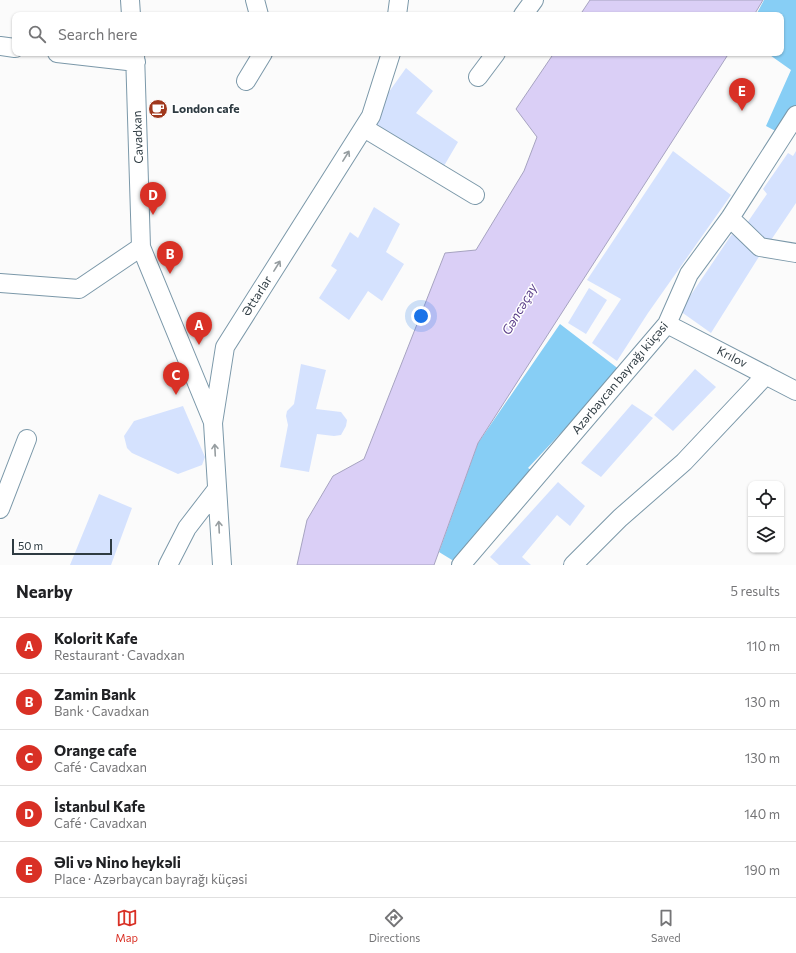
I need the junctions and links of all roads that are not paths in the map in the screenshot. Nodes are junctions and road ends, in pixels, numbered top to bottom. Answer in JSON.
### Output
{"nodes":[{"id":1,"x":130,"y":0,"type":"edge"},
{"id":2,"x":255,"y":0,"type":"edge"},
{"id":3,"x":399,"y":0,"type":"edge"},
{"id":4,"x":534,"y":0,"type":"edge"},
{"id":5,"x":131,"y":12,"type":"edge"},
{"id":6,"x":258,"y":12,"type":"edge"},
{"id":7,"x":397,"y":12,"type":"edge"},
{"id":8,"x":525,"y":12,"type":"edge"},
{"id":9,"x":0,"y":46,"type":"edge"},
{"id":10,"x":12,"y":48,"type":"edge"},
{"id":11,"x":104,"y":56,"type":"edge"},
{"id":12,"x":261,"y":56,"type":"edge"},
{"id":13,"x":390,"y":56,"type":"edge"},
{"id":14,"x":494,"y":56,"type":"edge"},
{"id":15,"x":135,"y":58,"type":"edge"},
{"id":16,"x":478,"y":77,"type":"dead end"},
{"id":17,"x":246,"y":81,"type":"dead end"},
{"id":18,"x":796,"y":115,"type":"edge"},
{"id":19,"x":364,"y":128,"type":"junction"},
{"id":20,"x":475,"y":195,"type":"dead end"},
{"id":21,"x":730,"y":218,"type":"junction"},
{"id":22,"x":141,"y":247,"type":"junction"},
{"id":23,"x":796,"y":253,"type":"edge"},
{"id":24,"x":0,"y":283,"type":"edge"},
{"id":25,"x":667,"y":324,"type":"junction"},
{"id":26,"x":766,"y":375,"type":"junction"},
{"id":27,"x":796,"y":391,"type":"edge"},
{"id":28,"x":214,"y":422,"type":"junction"},
{"id":29,"x":27,"y":439,"type":"dead end"},
{"id":30,"x":217,"y":489,"type":"junction"},
{"id":31,"x":0,"y":508,"type":"edge"},
{"id":32,"x":168,"y":565,"type":"edge"},
{"id":33,"x":222,"y":565,"type":"edge"},
{"id":34,"x":461,"y":565,"type":"edge"},
{"id":35,"x":573,"y":565,"type":"edge"}],
"edges":[{"from":1,"to":5,"type":"street"},
{"from":2,"to":6,"type":"street"},
{"from":3,"to":7,"type":"street"},
{"from":4,"to":8,"type":"street"},
{"from":9,"to":10,"type":"street"},
{"from":11,"to":15,"type":"street"},
{"from":12,"to":17,"type":"street"},
{"from":13,"to":19,"type":"street","name":"Əttarlar"},
{"from":14,"to":16,"type":"street"},
{"from":15,"to":22,"type":"street","name":"Cavadxan"},
{"from":18,"to":21,"type":"street","name":"Azərbaycan bayrağı küçəsi"},
{"from":19,"to":20,"type":"street"},
{"from":28,"to":19,"type":"street","name":"Əttarlar","one_way":true},
{"from":21,"to":23,"type":"street"},
{"from":21,"to":25,"type":"street","name":"Azərbaycan bayrağı küçəsi"},
{"from":22,"to":24,"type":"street"},
{"from":22,"to":28,"type":"street","name":"Cavadxan"},
{"from":25,"to":26,"type":"street","name":"Krılov"},
{"from":25,"to":34,"type":"street","name":"Azərbaycan bayrağı küçəsi"},
{"from":26,"to":27,"type":"street","name":"Krılov"},
{"from":26,"to":35,"type":"street"},
{"from":30,"to":28,"type":"street","name":"Əttarlar","one_way":true},
{"from":29,"to":31,"type":"street"},
{"from":30,"to":32,"type":"street"},
{"from":33,"to":30,"type":"street","name":"Əttarlar","one_way":true}]}
